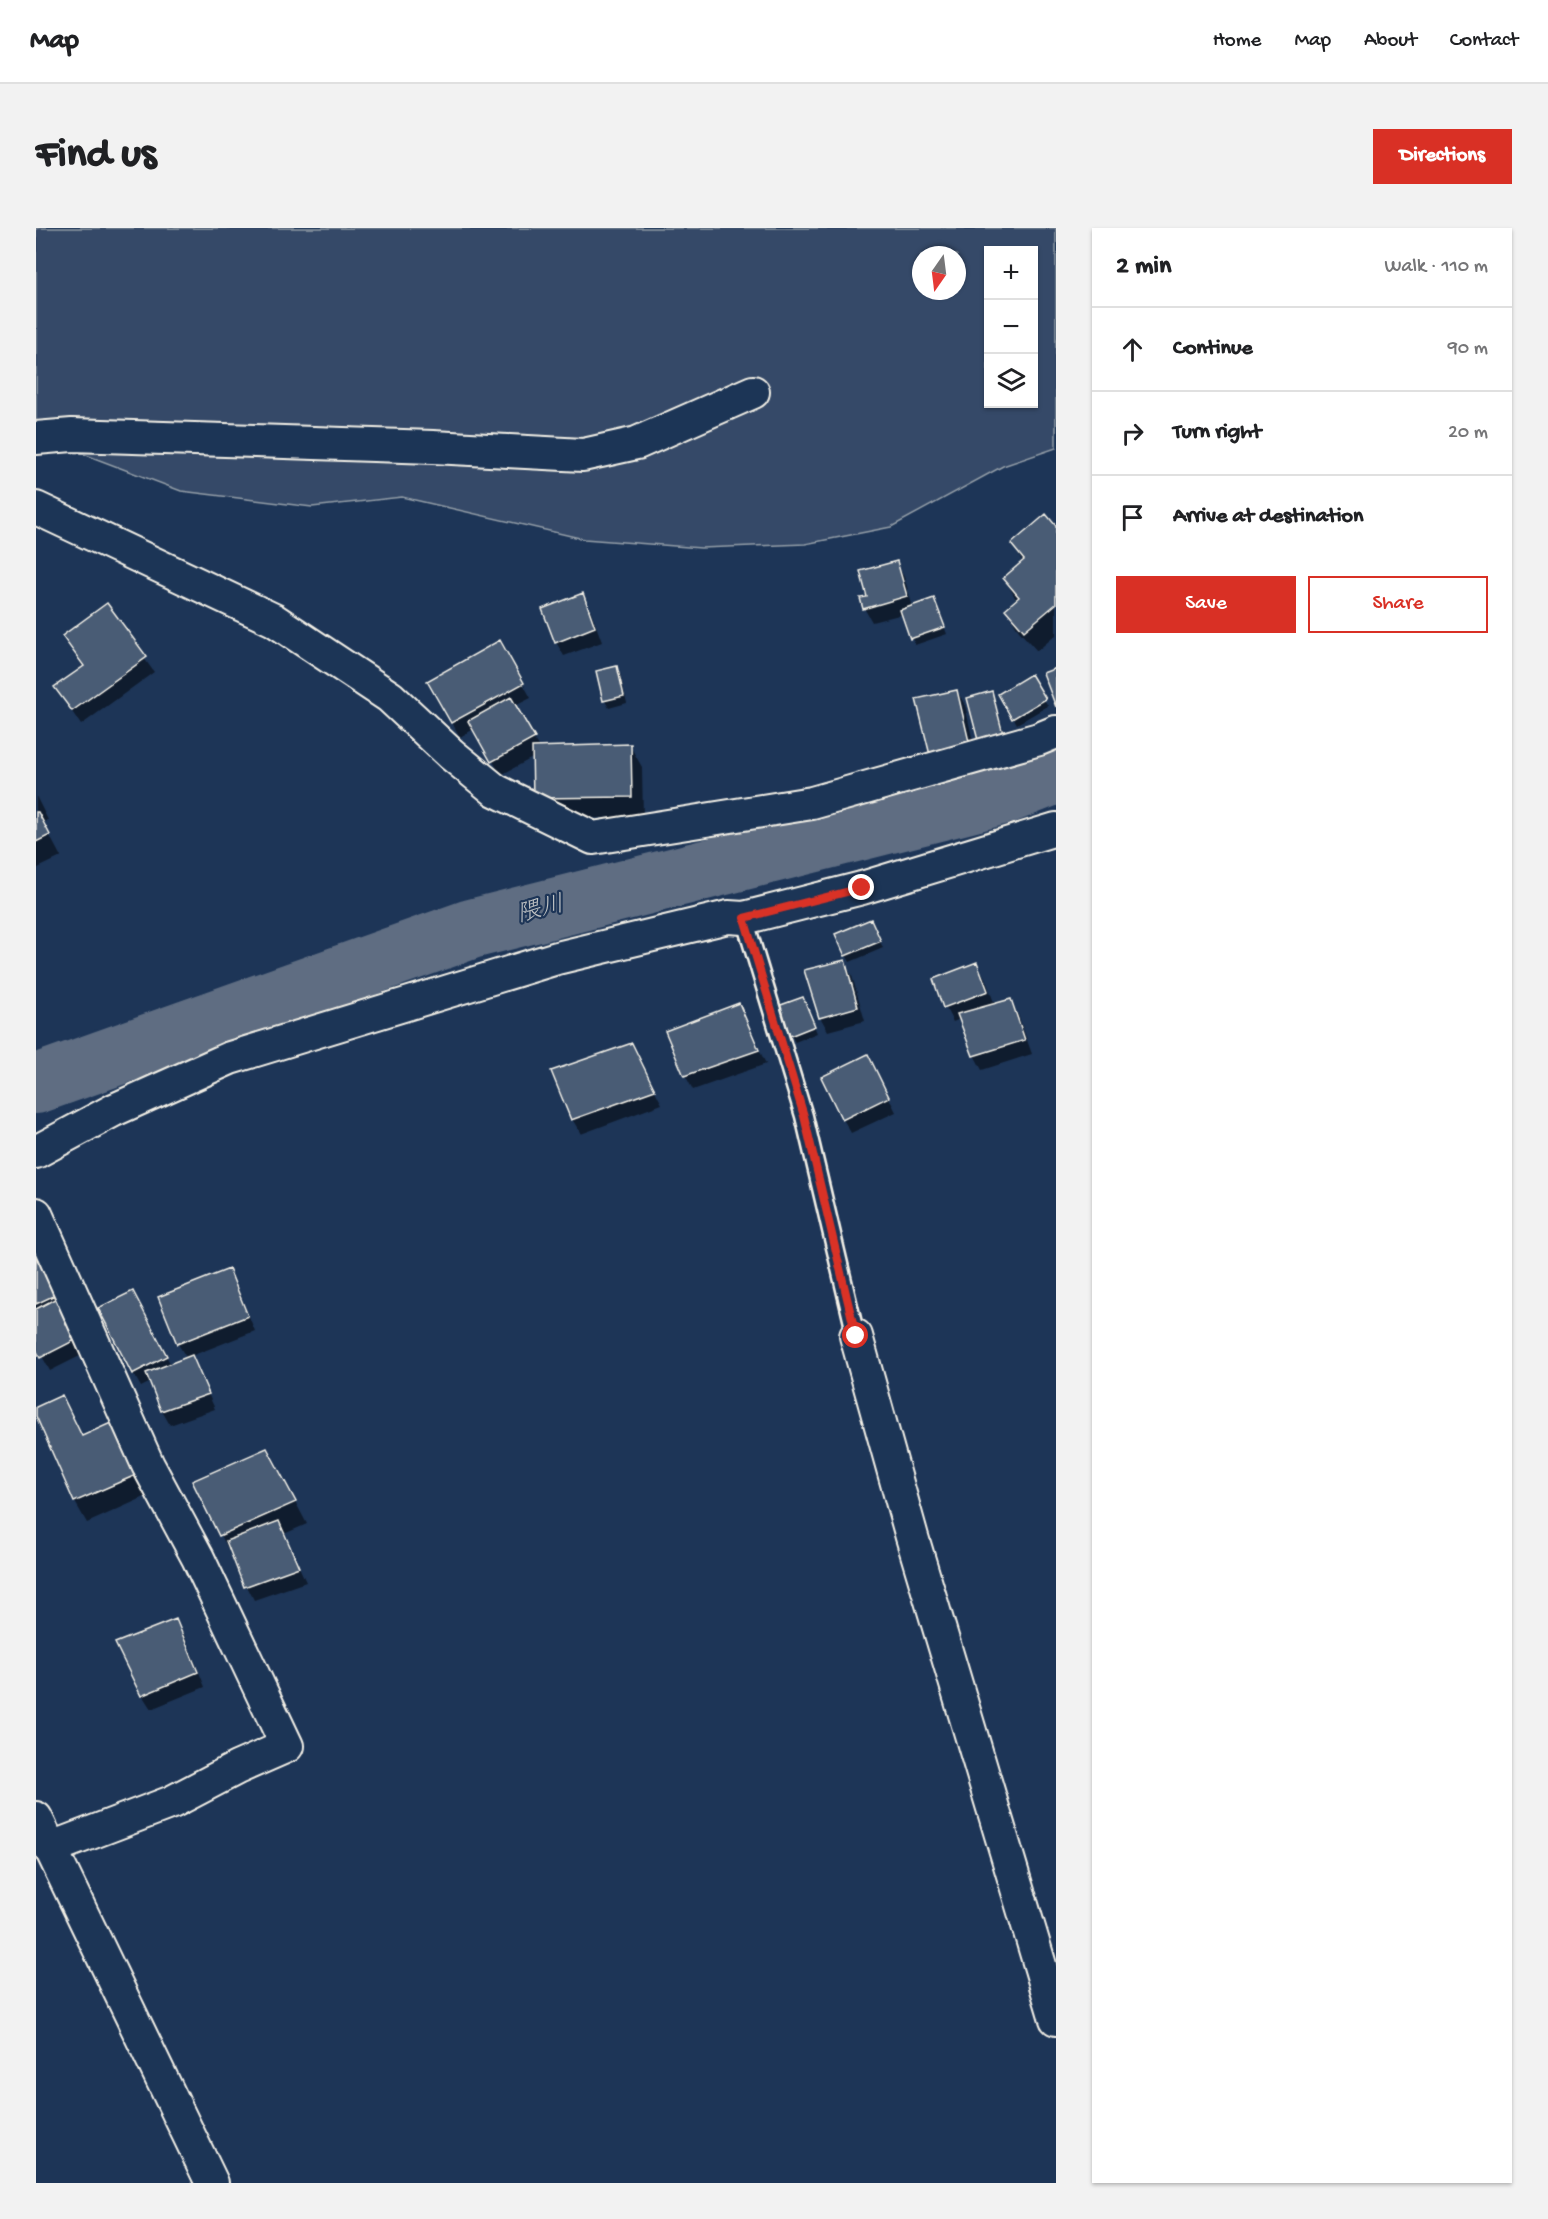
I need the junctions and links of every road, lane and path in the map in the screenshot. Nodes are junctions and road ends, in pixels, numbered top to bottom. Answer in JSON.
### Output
{"nodes":[{"id":1,"x":753,"y":392,"type":"dead end"},
{"id":2,"x":36,"y":438,"type":"edge"},
{"id":3,"x":36,"y":508,"type":"edge"},
{"id":4,"x":1056,"y":732,"type":"edge"},
{"id":5,"x":1056,"y":829,"type":"edge"},
{"id":6,"x":744,"y":918,"type":"junction"},
{"id":7,"x":36,"y":1152,"type":"edge"},
{"id":8,"x":36,"y":1214,"type":"edge"},
{"id":9,"x":856,"y":1336,"type":"joint"},
{"id":10,"x":36,"y":1818,"type":"edge"},
{"id":11,"x":51,"y":1848,"type":"junction"},
{"id":12,"x":1056,"y":2019,"type":"edge"},
{"id":13,"x":212,"y":2183,"type":"edge"}],
"edges":[{"from":1,"to":2,"type":"street"},
{"from":3,"to":4,"type":"street"},
{"from":5,"to":6,"type":"street"},
{"from":6,"to":7,"type":"street"},
{"from":6,"to":9,"type":"lane"},
{"from":8,"to":11,"type":"street"},
{"from":9,"to":12,"type":"street"},
{"from":10,"to":11,"type":"street"},
{"from":11,"to":13,"type":"street"}]}
